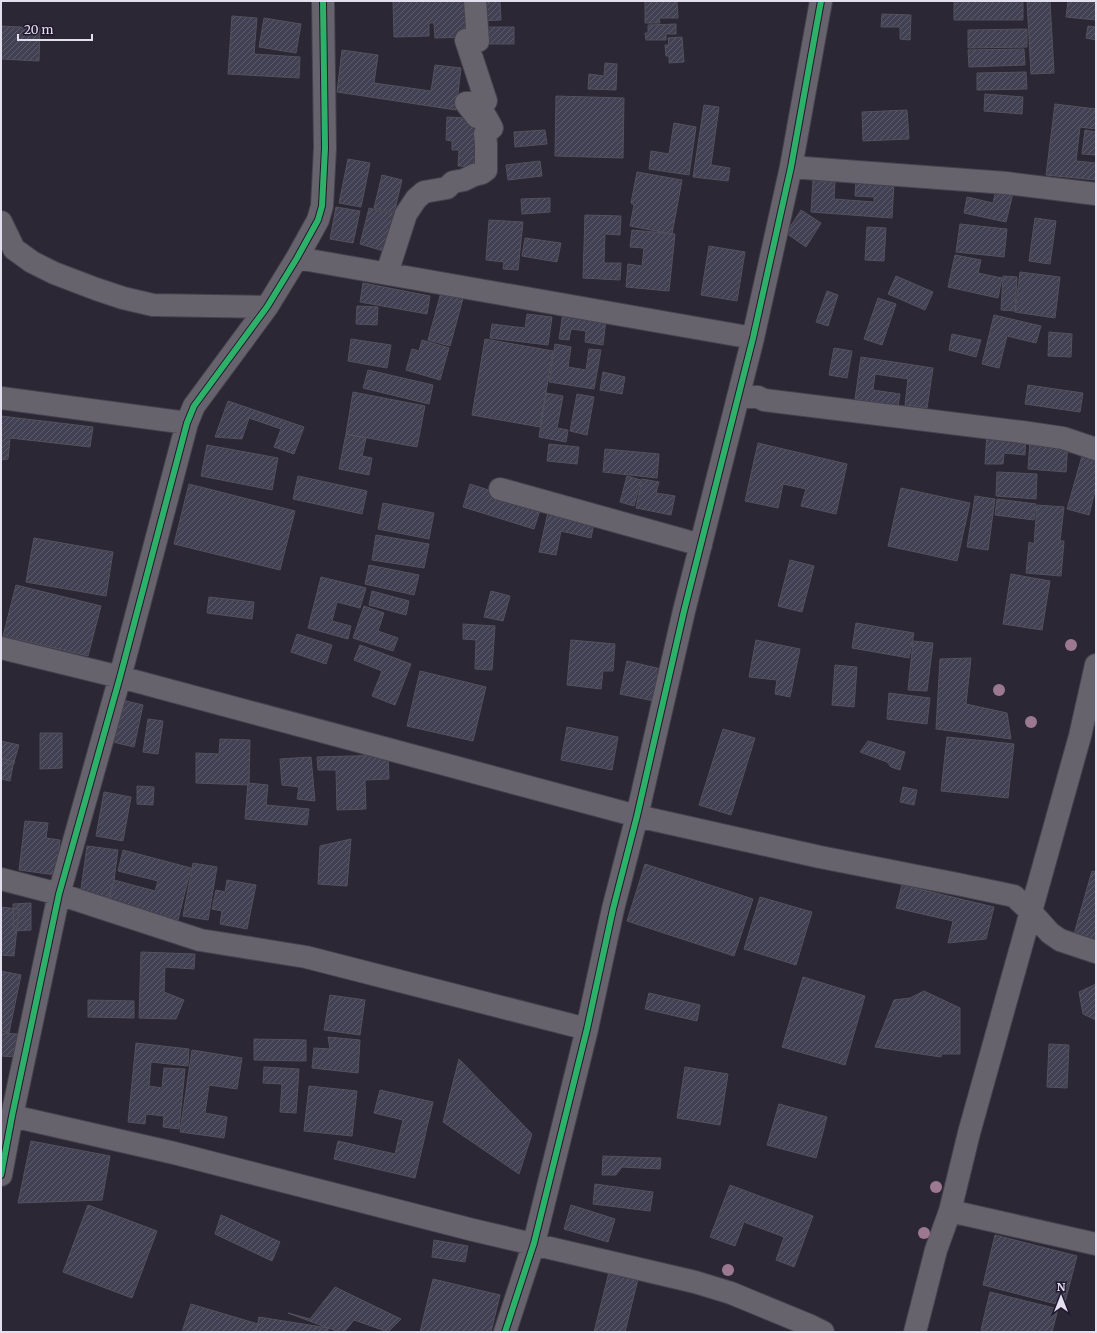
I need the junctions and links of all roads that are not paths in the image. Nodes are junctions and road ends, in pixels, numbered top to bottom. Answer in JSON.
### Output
{"nodes":[{"id":1,"x":323,"y":1,"type":"edge"},
{"id":2,"x":475,"y":1,"type":"edge"},
{"id":3,"x":821,"y":1,"type":"edge"},
{"id":4,"x":791,"y":167,"type":"junction"},
{"id":5,"x":1096,"y":194,"type":"edge"},
{"id":6,"x":1,"y":222,"type":"edge"},
{"id":7,"x":297,"y":258,"type":"junction"},
{"id":8,"x":387,"y":274,"type":"junction"},
{"id":9,"x":267,"y":307,"type":"junction"},
{"id":10,"x":753,"y":338,"type":"junction"},
{"id":11,"x":738,"y":397,"type":"junction"},
{"id":12,"x":1,"y":398,"type":"edge"},
{"id":13,"x":187,"y":423,"type":"junction"},
{"id":14,"x":1096,"y":449,"type":"edge"},
{"id":15,"x":500,"y":489,"type":"dead end"},
{"id":16,"x":701,"y":545,"type":"junction"},
{"id":17,"x":1,"y":648,"type":"edge"},
{"id":18,"x":1096,"y":665,"type":"edge"},
{"id":19,"x":120,"y":677,"type":"junction"},
{"id":20,"x":1088,"y":738,"type":"edge"},
{"id":21,"x":637,"y":816,"type":"junction"},
{"id":22,"x":1,"y":880,"type":"edge"},
{"id":23,"x":59,"y":894,"type":"junction"},
{"id":24,"x":1031,"y":912,"type":"junction"},
{"id":25,"x":1096,"y":952,"type":"edge"},
{"id":26,"x":587,"y":1029,"type":"junction"},
{"id":27,"x":12,"y":1116,"type":"junction"},
{"id":28,"x":1,"y":1176,"type":"edge"},
{"id":29,"x":950,"y":1211,"type":"junction"},
{"id":30,"x":534,"y":1244,"type":"junction"},
{"id":31,"x":1096,"y":1244,"type":"edge"},
{"id":32,"x":505,"y":1332,"type":"edge"},
{"id":33,"x":823,"y":1332,"type":"edge"},
{"id":34,"x":915,"y":1332,"type":"edge"}],
"edges":[{"from":1,"to":7,"type":"street"},
{"from":2,"to":8,"type":"street"},
{"from":3,"to":4,"type":"street"},
{"from":4,"to":5,"type":"street"},
{"from":4,"to":10,"type":"street"},
{"from":6,"to":9,"type":"street"},
{"from":7,"to":8,"type":"street"},
{"from":7,"to":9,"type":"street"},
{"from":8,"to":10,"type":"street"},
{"from":9,"to":13,"type":"street"},
{"from":10,"to":11,"type":"street"},
{"from":11,"to":14,"type":"street"},
{"from":11,"to":16,"type":"street"},
{"from":12,"to":13,"type":"street"},
{"from":13,"to":19,"type":"street"},
{"from":15,"to":16,"type":"street"},
{"from":16,"to":21,"type":"street"},
{"from":17,"to":19,"type":"street"},
{"from":18,"to":20,"type":"street"},
{"from":19,"to":21,"type":"street"},
{"from":19,"to":23,"type":"street"},
{"from":20,"to":24,"type":"street"},
{"from":21,"to":24,"type":"street"},
{"from":21,"to":26,"type":"street"},
{"from":22,"to":23,"type":"street"},
{"from":23,"to":26,"type":"street"},
{"from":23,"to":27,"type":"street"},
{"from":24,"to":25,"type":"street"},
{"from":24,"to":29,"type":"street"},
{"from":26,"to":30,"type":"street"},
{"from":27,"to":28,"type":"street"},
{"from":27,"to":30,"type":"street"},
{"from":29,"to":31,"type":"street"},
{"from":29,"to":34,"type":"street"},
{"from":30,"to":32,"type":"street"},
{"from":30,"to":33,"type":"street"}]}
